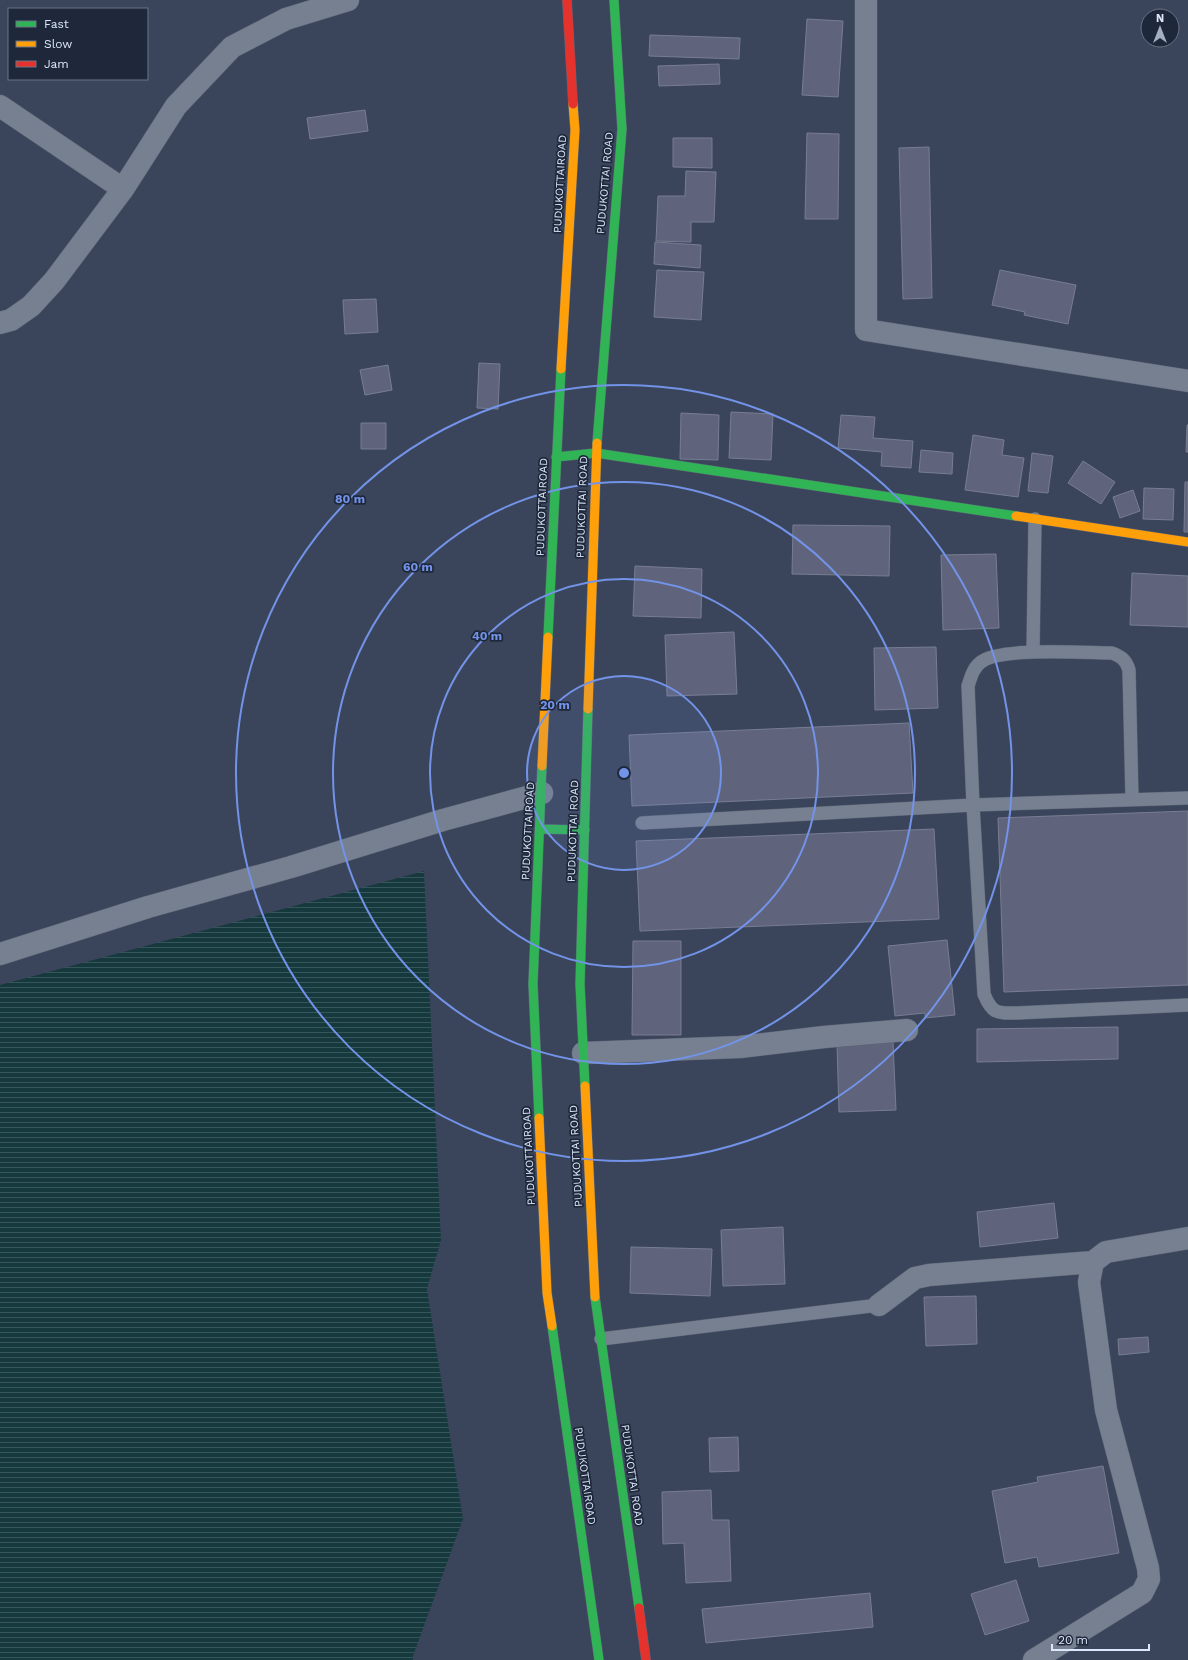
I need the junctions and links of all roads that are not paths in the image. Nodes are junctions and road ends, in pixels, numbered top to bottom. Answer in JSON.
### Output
{"nodes":[{"id":1,"x":348,"y":0,"type":"edge"},
{"id":2,"x":567,"y":0,"type":"edge"},
{"id":3,"x":614,"y":0,"type":"edge"},
{"id":4,"x":866,"y":0,"type":"edge"},
{"id":5,"x":0,"y":106,"type":"edge"},
{"id":6,"x":123,"y":189,"type":"junction"},
{"id":7,"x":0,"y":323,"type":"edge"},
{"id":8,"x":1188,"y":381,"type":"edge"},
{"id":9,"x":596,"y":453,"type":"junction"},
{"id":10,"x":556,"y":457,"type":"junction"},
{"id":11,"x":1035,"y":519,"type":"junction"},
{"id":12,"x":1188,"y":542,"type":"edge"},
{"id":13,"x":1033,"y":652,"type":"junction"},
{"id":14,"x":542,"y":793,"type":"junction"},
{"id":15,"x":1188,"y":798,"type":"edge"},
{"id":16,"x":1132,"y":799,"type":"junction"},
{"id":17,"x":973,"y":805,"type":"junction"},
{"id":18,"x":642,"y":823,"type":"dead end"},
{"id":19,"x":540,"y":829,"type":"junction"},
{"id":20,"x":585,"y":830,"type":"junction"},
{"id":21,"x":0,"y":954,"type":"edge"},
{"id":22,"x":1188,"y":1005,"type":"edge"},
{"id":23,"x":907,"y":1030,"type":"dead end"},
{"id":24,"x":583,"y":1053,"type":"junction"},
{"id":25,"x":1188,"y":1238,"type":"edge"},
{"id":26,"x":1094,"y":1262,"type":"junction"},
{"id":27,"x":879,"y":1305,"type":"joint"},
{"id":28,"x":601,"y":1339,"type":"junction"},
{"id":29,"x":599,"y":1660,"type":"edge"},
{"id":30,"x":646,"y":1660,"type":"edge"},
{"id":31,"x":1034,"y":1660,"type":"edge"}],
"edges":[{"from":1,"to":6,"type":"street"},
{"from":2,"to":10,"type":"main road","name":"PUDUKOTTAIROAD"},
{"from":3,"to":9,"type":"main road","name":"PUDUKOTTAI ROAD"},
{"from":4,"to":8,"type":"street"},
{"from":5,"to":6,"type":"street"},
{"from":6,"to":7,"type":"street"},
{"from":9,"to":10,"type":"main road"},
{"from":9,"to":11,"type":"main road"},
{"from":9,"to":20,"type":"main road","name":"PUDUKOTTAI ROAD"},
{"from":10,"to":14,"type":"main road","name":"PUDUKOTTAIROAD"},
{"from":11,"to":12,"type":"main road"},
{"from":11,"to":13,"type":"lane"},
{"from":13,"to":16,"type":"lane"},
{"from":13,"to":17,"type":"lane"},
{"from":14,"to":19,"type":"main road","name":"PUDUKOTTAIROAD"},
{"from":14,"to":21,"type":"street"},
{"from":15,"to":16,"type":"lane"},
{"from":16,"to":17,"type":"lane"},
{"from":17,"to":18,"type":"lane"},
{"from":17,"to":22,"type":"lane"},
{"from":19,"to":20,"type":"main road"},
{"from":19,"to":29,"type":"main road","name":"PUDUKOTTAIROAD"},
{"from":20,"to":24,"type":"main road","name":"PUDUKOTTAI ROAD"},
{"from":23,"to":24,"type":"street"},
{"from":24,"to":28,"type":"main road","name":"PUDUKOTTAI ROAD"},
{"from":25,"to":26,"type":"street"},
{"from":26,"to":27,"type":"street"},
{"from":26,"to":31,"type":"street"},
{"from":27,"to":28,"type":"lane"},
{"from":28,"to":30,"type":"main road","name":"PUDUKOTTAI ROAD"}]}
